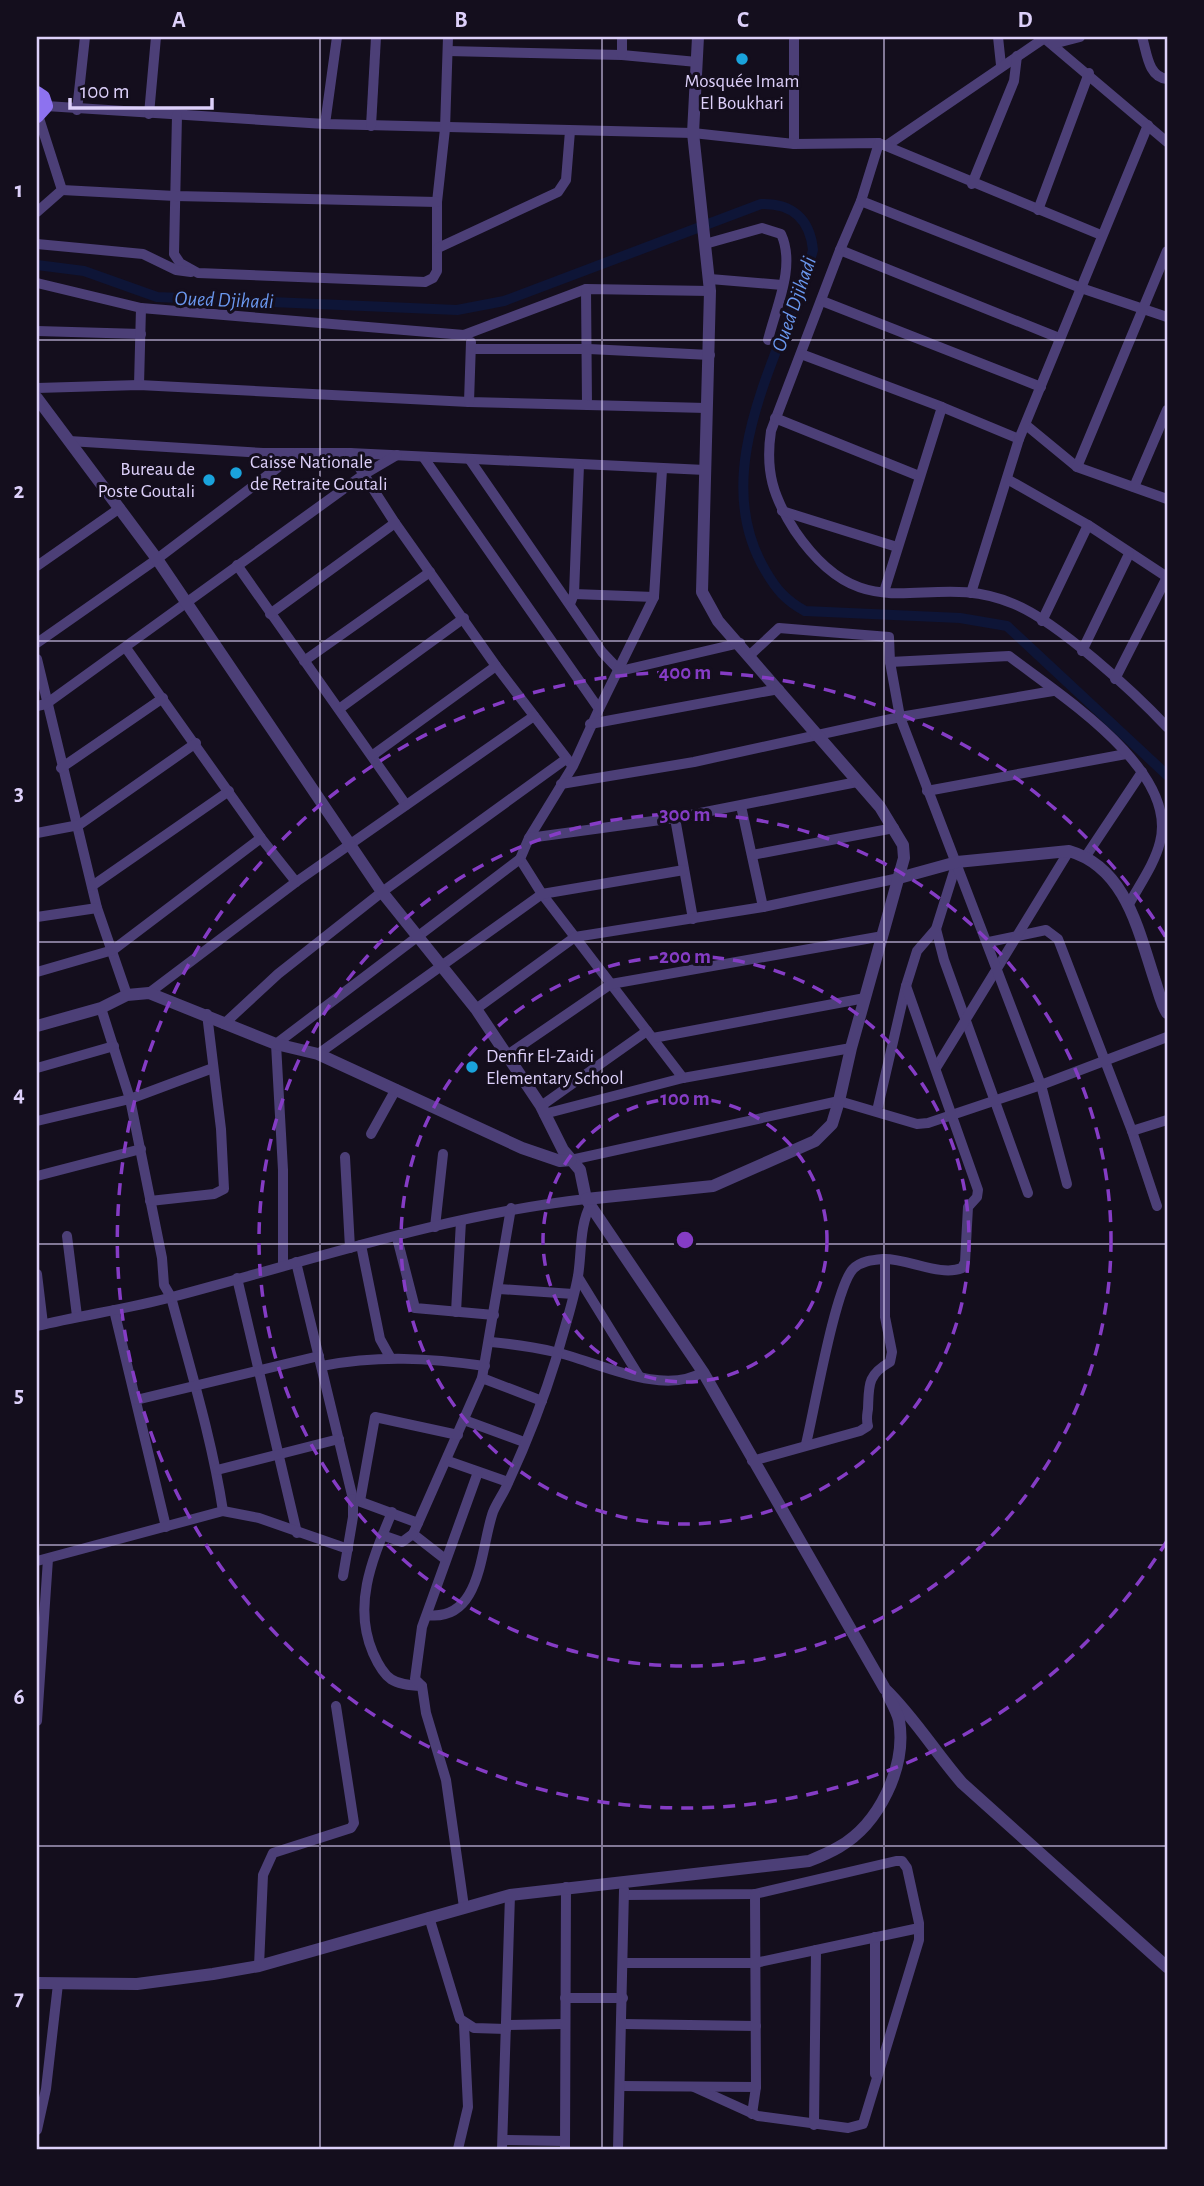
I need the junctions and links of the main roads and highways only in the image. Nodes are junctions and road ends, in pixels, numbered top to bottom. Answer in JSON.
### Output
{"nodes":[{"id":1,"x":37,"y":79,"type":"edge"},
{"id":2,"x":40,"y":105,"type":"edge"}],
"edges":[{"from":1,"to":2,"type":"main road"}]}
